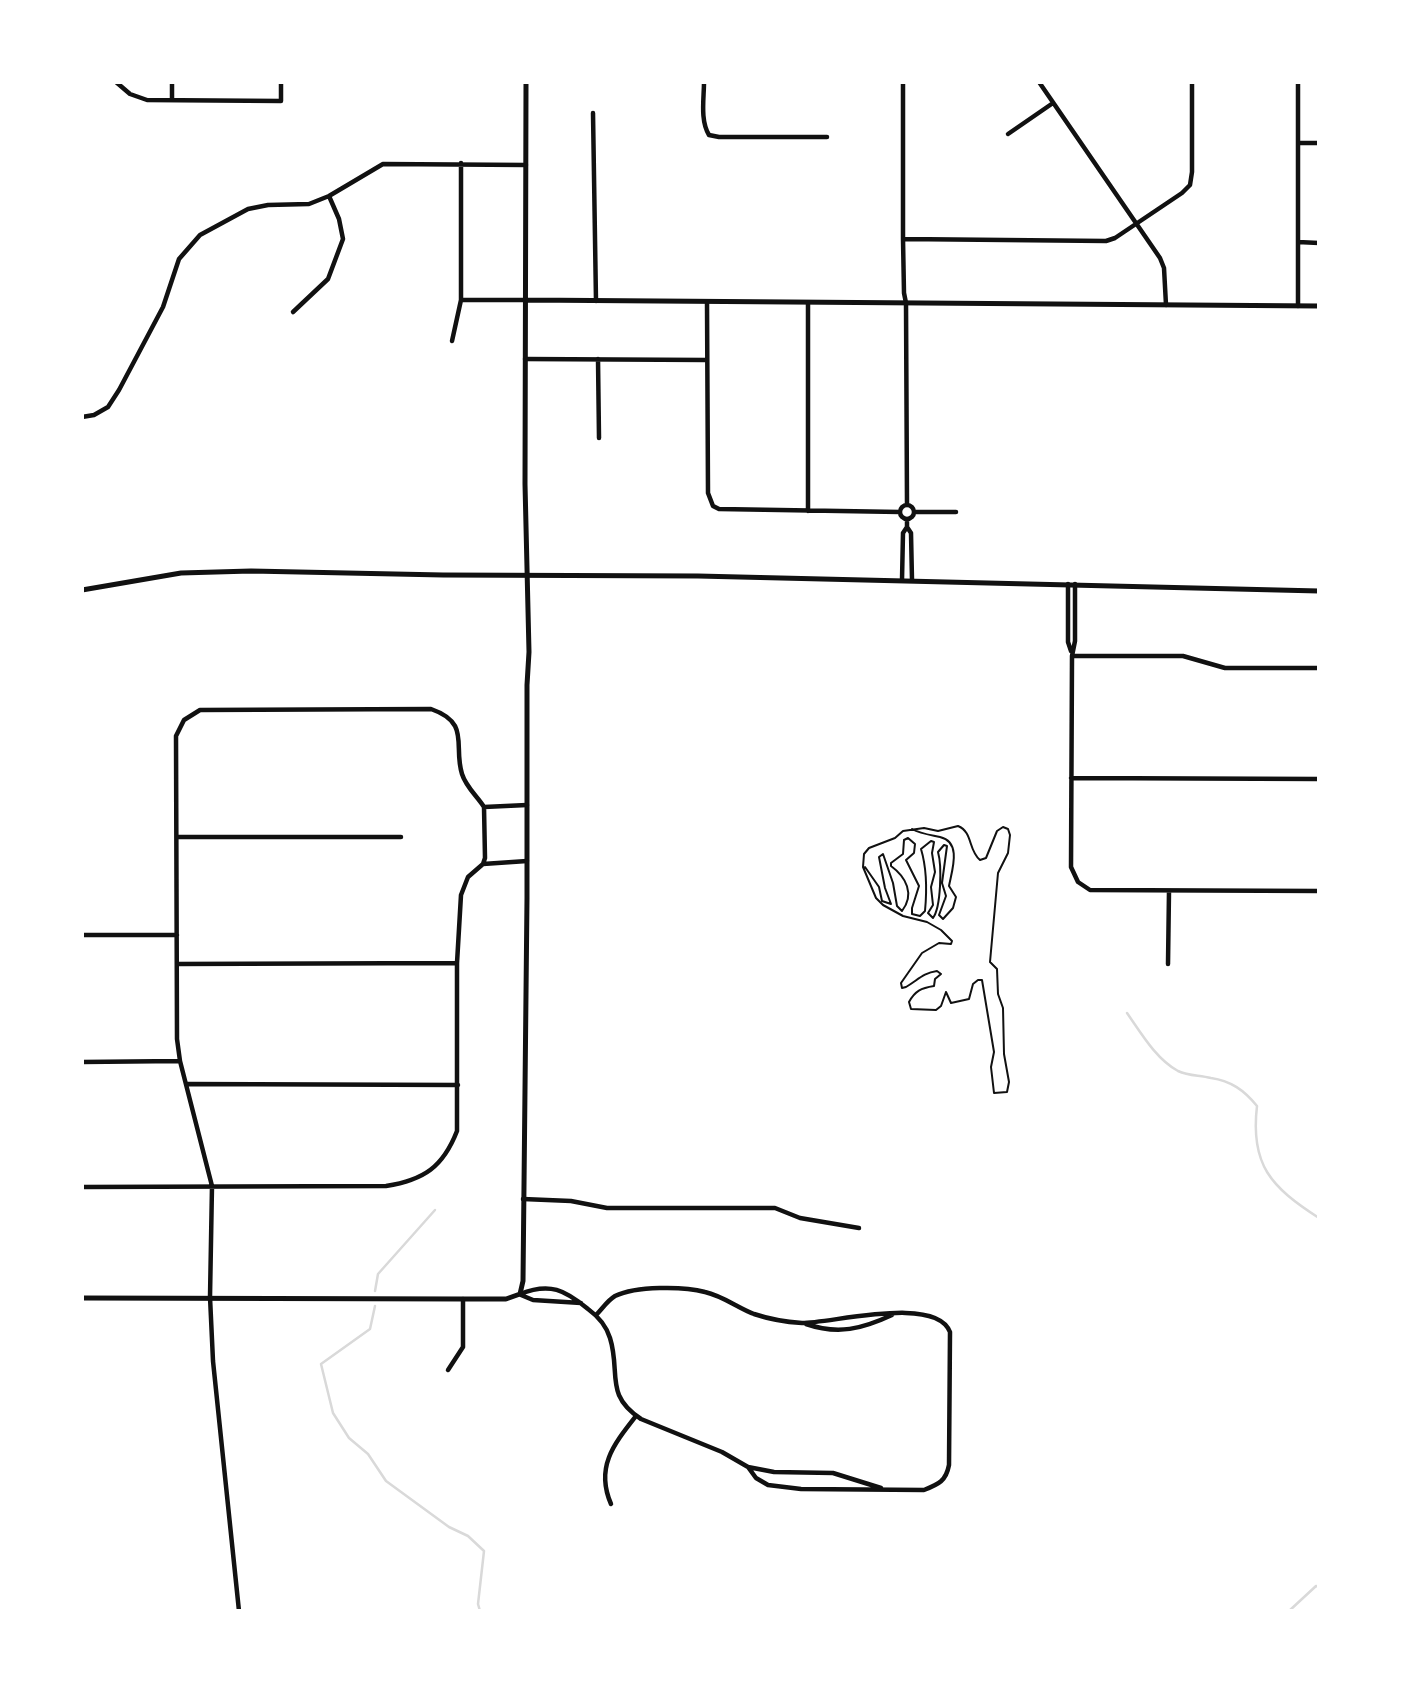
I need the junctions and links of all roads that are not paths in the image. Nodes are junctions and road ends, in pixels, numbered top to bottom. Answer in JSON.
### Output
{"nodes":[{"id":1,"x":116,"y":82,"type":"edge"},
{"id":2,"x":172,"y":82,"type":"edge"},
{"id":3,"x":281,"y":82,"type":"edge"},
{"id":4,"x":526,"y":82,"type":"edge"},
{"id":5,"x":704,"y":82,"type":"edge"},
{"id":6,"x":903,"y":82,"type":"edge"},
{"id":7,"x":1039,"y":82,"type":"edge"},
{"id":8,"x":1192,"y":82,"type":"edge"},
{"id":9,"x":1298,"y":82,"type":"edge"},
{"id":10,"x":172,"y":99,"type":"junction"},
{"id":11,"x":1053,"y":103,"type":"junction"},
{"id":12,"x":593,"y":113,"type":"dead end"},
{"id":13,"x":1008,"y":134,"type":"dead end"},
{"id":14,"x":827,"y":137,"type":"dead end"},
{"id":15,"x":1298,"y":143,"type":"junction"},
{"id":16,"x":1319,"y":143,"type":"edge"},
{"id":17,"x":461,"y":163,"type":"junction"},
{"id":18,"x":526,"y":164,"type":"junction"},
{"id":19,"x":330,"y":196,"type":"junction"},
{"id":20,"x":1136,"y":224,"type":"junction"},
{"id":21,"x":903,"y":239,"type":"junction"},
{"id":22,"x":1298,"y":243,"type":"junction"},
{"id":23,"x":1319,"y":243,"type":"edge"},
{"id":24,"x":461,"y":300,"type":"junction"},
{"id":25,"x":526,"y":300,"type":"junction"},
{"id":26,"x":596,"y":301,"type":"junction"},
{"id":27,"x":707,"y":302,"type":"junction"},
{"id":28,"x":808,"y":303,"type":"junction"},
{"id":29,"x":906,"y":303,"type":"junction"},
{"id":30,"x":1166,"y":305,"type":"junction"},
{"id":31,"x":1298,"y":306,"type":"junction"},
{"id":32,"x":1319,"y":306,"type":"edge"},
{"id":33,"x":293,"y":312,"type":"dead end"},
{"id":34,"x":452,"y":341,"type":"dead end"},
{"id":35,"x":525,"y":359,"type":"junction"},
{"id":36,"x":598,"y":359,"type":"junction"},
{"id":37,"x":706,"y":360,"type":"junction"},
{"id":38,"x":82,"y":417,"type":"edge"},
{"id":39,"x":599,"y":438,"type":"dead end"},
{"id":40,"x":908,"y":505,"type":"junction"},
{"id":41,"x":808,"y":511,"type":"junction"},
{"id":42,"x":900,"y":512,"type":"junction"},
{"id":43,"x":915,"y":512,"type":"junction"},
{"id":44,"x":956,"y":512,"type":"dead end"},
{"id":45,"x":907,"y":519,"type":"junction"},
{"id":46,"x":907,"y":527,"type":"junction"},
{"id":47,"x":527,"y":574,"type":"junction"},
{"id":48,"x":902,"y":580,"type":"junction"},
{"id":49,"x":912,"y":580,"type":"junction"},
{"id":50,"x":1072,"y":584,"type":"junction"},
{"id":51,"x":82,"y":590,"type":"edge"},
{"id":52,"x":1319,"y":591,"type":"edge"},
{"id":53,"x":1072,"y":656,"type":"junction"},
{"id":54,"x":1319,"y":668,"type":"edge"},
{"id":55,"x":1071,"y":778,"type":"junction"},
{"id":56,"x":1319,"y":779,"type":"edge"},
{"id":57,"x":527,"y":805,"type":"junction"},
{"id":58,"x":484,"y":807,"type":"junction"},
{"id":59,"x":401,"y":836,"type":"dead end"},
{"id":60,"x":177,"y":837,"type":"junction"},
{"id":61,"x":527,"y":861,"type":"junction"},
{"id":62,"x":483,"y":864,"type":"junction"},
{"id":63,"x":1170,"y":891,"type":"junction"},
{"id":64,"x":1319,"y":891,"type":"edge"},
{"id":65,"x":82,"y":935,"type":"edge"},
{"id":66,"x":177,"y":935,"type":"junction"},
{"id":67,"x":457,"y":963,"type":"junction"},
{"id":68,"x":177,"y":964,"type":"junction"},
{"id":69,"x":1168,"y":964,"type":"dead end"},
{"id":70,"x":180,"y":1061,"type":"junction"},
{"id":71,"x":82,"y":1062,"type":"edge"},
{"id":72,"x":188,"y":1084,"type":"junction"},
{"id":73,"x":458,"y":1085,"type":"junction"},
{"id":74,"x":212,"y":1186,"type":"junction"},
{"id":75,"x":82,"y":1187,"type":"edge"},
{"id":76,"x":523,"y":1199,"type":"junction"},
{"id":77,"x":859,"y":1228,"type":"dead end"},
{"id":78,"x":520,"y":1294,"type":"junction"},
{"id":79,"x":210,"y":1297,"type":"junction"},
{"id":80,"x":82,"y":1298,"type":"edge"},
{"id":81,"x":463,"y":1299,"type":"junction"},
{"id":82,"x":581,"y":1303,"type":"junction"},
{"id":83,"x":892,"y":1314,"type":"junction"},
{"id":84,"x":596,"y":1315,"type":"junction"},
{"id":85,"x":802,"y":1323,"type":"junction"},
{"id":86,"x":449,"y":1370,"type":"dead end"},
{"id":87,"x":636,"y":1416,"type":"junction"},
{"id":88,"x":748,"y":1467,"type":"junction"},
{"id":89,"x":886,"y":1489,"type":"junction"},
{"id":90,"x":611,"y":1504,"type":"dead end"},
{"id":91,"x":239,"y":1611,"type":"edge"}],
"edges":[{"from":1,"to":10,"type":"street"},
{"from":2,"to":10,"type":"street"},
{"from":3,"to":10,"type":"street"},
{"from":4,"to":18,"type":"street"},
{"from":5,"to":14,"type":"street"},
{"from":6,"to":21,"type":"street"},
{"from":7,"to":11,"type":"street"},
{"from":8,"to":20,"type":"street"},
{"from":9,"to":15,"type":"street"},
{"from":11,"to":13,"type":"street"},
{"from":11,"to":20,"type":"street"},
{"from":12,"to":26,"type":"street"},
{"from":15,"to":16,"type":"street"},
{"from":15,"to":22,"type":"street"},
{"from":17,"to":18,"type":"street"},
{"from":17,"to":19,"type":"street"},
{"from":17,"to":24,"type":"street"},
{"from":18,"to":25,"type":"street"},
{"from":19,"to":33,"type":"street"},
{"from":19,"to":38,"type":"street"},
{"from":20,"to":21,"type":"street"},
{"from":20,"to":30,"type":"street"},
{"from":21,"to":29,"type":"street"},
{"from":22,"to":23,"type":"street"},
{"from":22,"to":31,"type":"street"},
{"from":24,"to":25,"type":"street"},
{"from":24,"to":34,"type":"street"},
{"from":25,"to":26,"type":"street"},
{"from":25,"to":35,"type":"street"},
{"from":26,"to":27,"type":"street"},
{"from":27,"to":28,"type":"street"},
{"from":27,"to":37,"type":"street"},
{"from":28,"to":29,"type":"street"},
{"from":28,"to":41,"type":"street"},
{"from":29,"to":30,"type":"street"},
{"from":29,"to":40,"type":"street"},
{"from":30,"to":31,"type":"street"},
{"from":31,"to":32,"type":"street"},
{"from":35,"to":36,"type":"street"},
{"from":35,"to":47,"type":"street"},
{"from":36,"to":37,"type":"street"},
{"from":36,"to":39,"type":"street"},
{"from":37,"to":41,"type":"street"},
{"from":40,"to":42,"type":"street"},
{"from":40,"to":43,"type":"street"},
{"from":41,"to":42,"type":"street"},
{"from":42,"to":45,"type":"street"},
{"from":43,"to":44,"type":"street"},
{"from":43,"to":45,"type":"street"},
{"from":45,"to":46,"type":"street"},
{"from":46,"to":48,"type":"street"},
{"from":46,"to":49,"type":"street"},
{"from":47,"to":48,"type":"street"},
{"from":47,"to":51,"type":"street"},
{"from":47,"to":57,"type":"street"},
{"from":48,"to":49,"type":"street"},
{"from":49,"to":50,"type":"street"},
{"from":50,"to":52,"type":"street"},
{"from":50,"to":53,"type":"street"},
{"from":53,"to":54,"type":"street"},
{"from":53,"to":55,"type":"street"},
{"from":55,"to":56,"type":"street"},
{"from":55,"to":63,"type":"street"},
{"from":57,"to":58,"type":"street"},
{"from":57,"to":61,"type":"street"},
{"from":58,"to":60,"type":"street"},
{"from":58,"to":62,"type":"street"},
{"from":59,"to":60,"type":"street"},
{"from":60,"to":66,"type":"street"},
{"from":61,"to":62,"type":"street"},
{"from":61,"to":76,"type":"street"},
{"from":62,"to":67,"type":"street"},
{"from":63,"to":64,"type":"street"},
{"from":63,"to":69,"type":"street"},
{"from":65,"to":66,"type":"street"},
{"from":66,"to":68,"type":"street"},
{"from":67,"to":68,"type":"street"},
{"from":67,"to":73,"type":"street"},
{"from":68,"to":70,"type":"street"},
{"from":70,"to":71,"type":"street"},
{"from":70,"to":72,"type":"street"},
{"from":72,"to":73,"type":"street"},
{"from":72,"to":74,"type":"street"},
{"from":73,"to":74,"type":"street"},
{"from":74,"to":75,"type":"street"},
{"from":74,"to":79,"type":"street"},
{"from":76,"to":77,"type":"street"},
{"from":76,"to":78,"type":"street"},
{"from":78,"to":81,"type":"street"},
{"from":78,"to":82,"type":"street"},
{"from":78,"to":82,"type":"street"},
{"from":79,"to":80,"type":"street"},
{"from":79,"to":81,"type":"street"},
{"from":79,"to":91,"type":"street"},
{"from":81,"to":86,"type":"street"},
{"from":82,"to":84,"type":"street"},
{"from":83,"to":85,"type":"street"},
{"from":83,"to":85,"type":"street"},
{"from":83,"to":89,"type":"street"},
{"from":84,"to":85,"type":"street"},
{"from":84,"to":87,"type":"street"},
{"from":87,"to":88,"type":"street"},
{"from":87,"to":90,"type":"street"},
{"from":88,"to":89,"type":"street"},
{"from":88,"to":89,"type":"street"}]}
